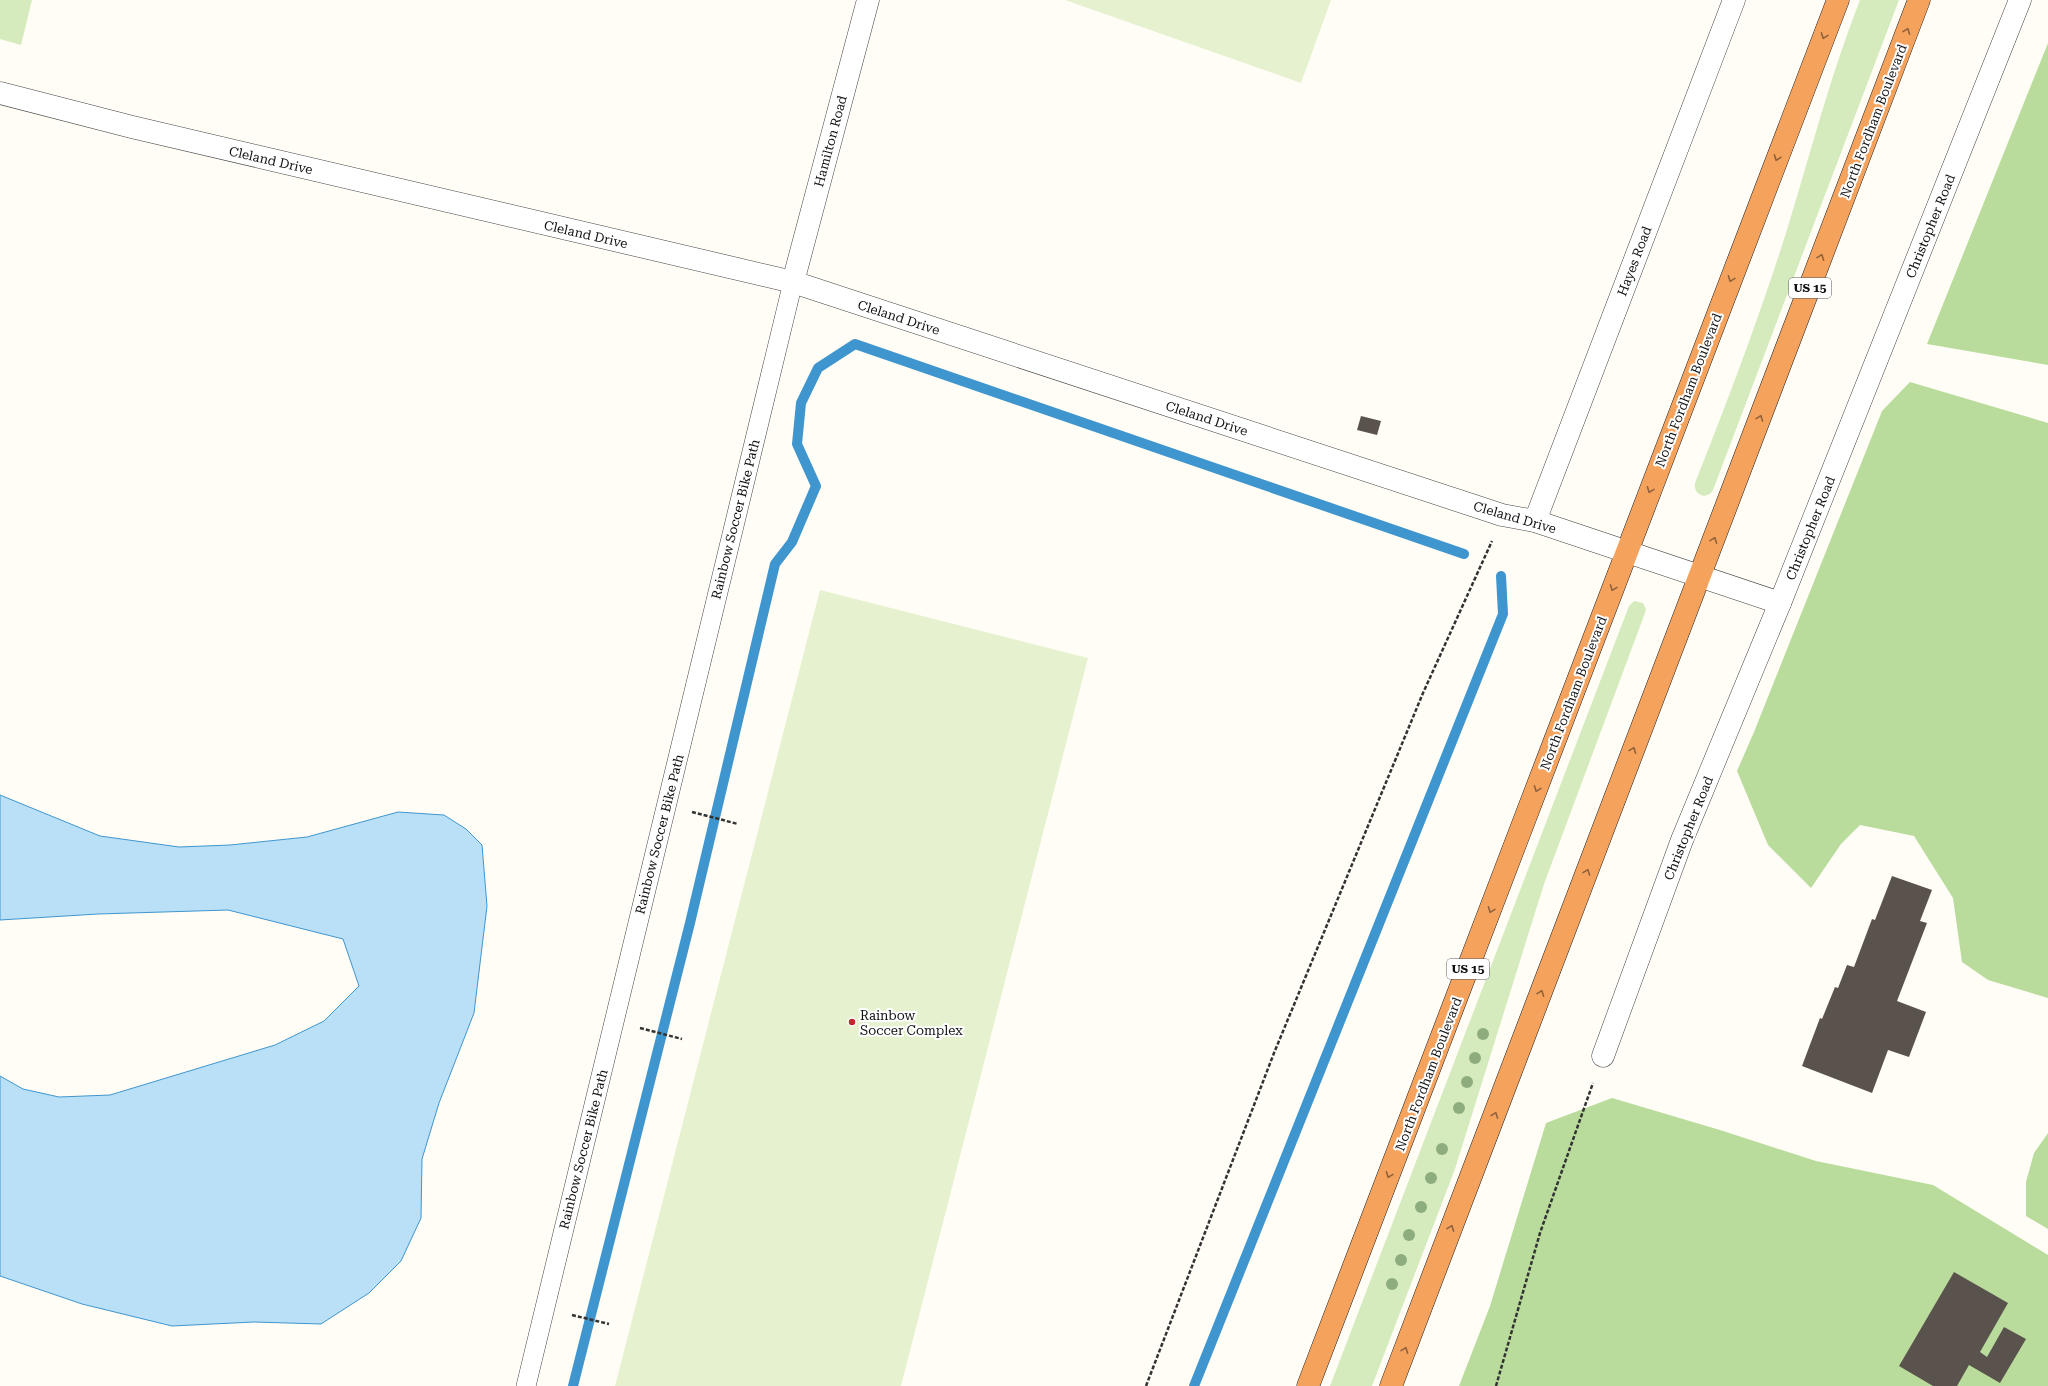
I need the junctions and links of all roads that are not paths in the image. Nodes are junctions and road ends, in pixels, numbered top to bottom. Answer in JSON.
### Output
{"nodes":[{"id":1,"x":868,"y":0,"type":"edge"},
{"id":2,"x":1734,"y":0,"type":"edge"},
{"id":3,"x":1838,"y":0,"type":"edge"},
{"id":4,"x":1919,"y":0,"type":"edge"},
{"id":5,"x":2020,"y":0,"type":"edge"},
{"id":6,"x":0,"y":93,"type":"edge"},
{"id":7,"x":793,"y":282,"type":"junction"},
{"id":8,"x":1535,"y":521,"type":"junction"},
{"id":9,"x":1627,"y":552,"type":"junction"},
{"id":10,"x":1700,"y":576,"type":"junction"},
{"id":11,"x":1780,"y":604,"type":"junction"},
{"id":12,"x":1602,"y":1056,"type":"road end"},
{"id":13,"x":526,"y":1386,"type":"edge"},
{"id":14,"x":1308,"y":1386,"type":"edge"},
{"id":15,"x":1391,"y":1386,"type":"edge"}],
"edges":[{"from":1,"to":7,"type":"street","name":"Hamilton Road"},
{"from":2,"to":8,"type":"street","name":"Hayes Road"},
{"from":3,"to":9,"type":"highway","name":"North Fordham Boulevard","number":"US 15","one_way":true},
{"from":10,"to":4,"type":"highway","name":"North Fordham Boulevard","number":"US 15","one_way":true},
{"from":5,"to":11,"type":"street","name":"Christopher Road"},
{"from":6,"to":7,"type":"street","name":"Cleland Drive"},
{"from":7,"to":8,"type":"street","name":"Cleland Drive"},
{"from":7,"to":13,"type":"lane","name":"Rainbow Soccer Bike Path"},
{"from":8,"to":9,"type":"street","name":"Cleland Drive"},
{"from":9,"to":10,"type":"street","name":"Cleland Drive"},
{"from":9,"to":14,"type":"highway","name":"North Fordham Boulevard","number":"US 15","one_way":true},
{"from":10,"to":11,"type":"street","name":"Cleland Drive"},
{"from":15,"to":10,"type":"highway","name":"North Fordham Boulevard","number":"US 15","one_way":true},
{"from":11,"to":12,"type":"street","name":"Christopher Road"}]}
